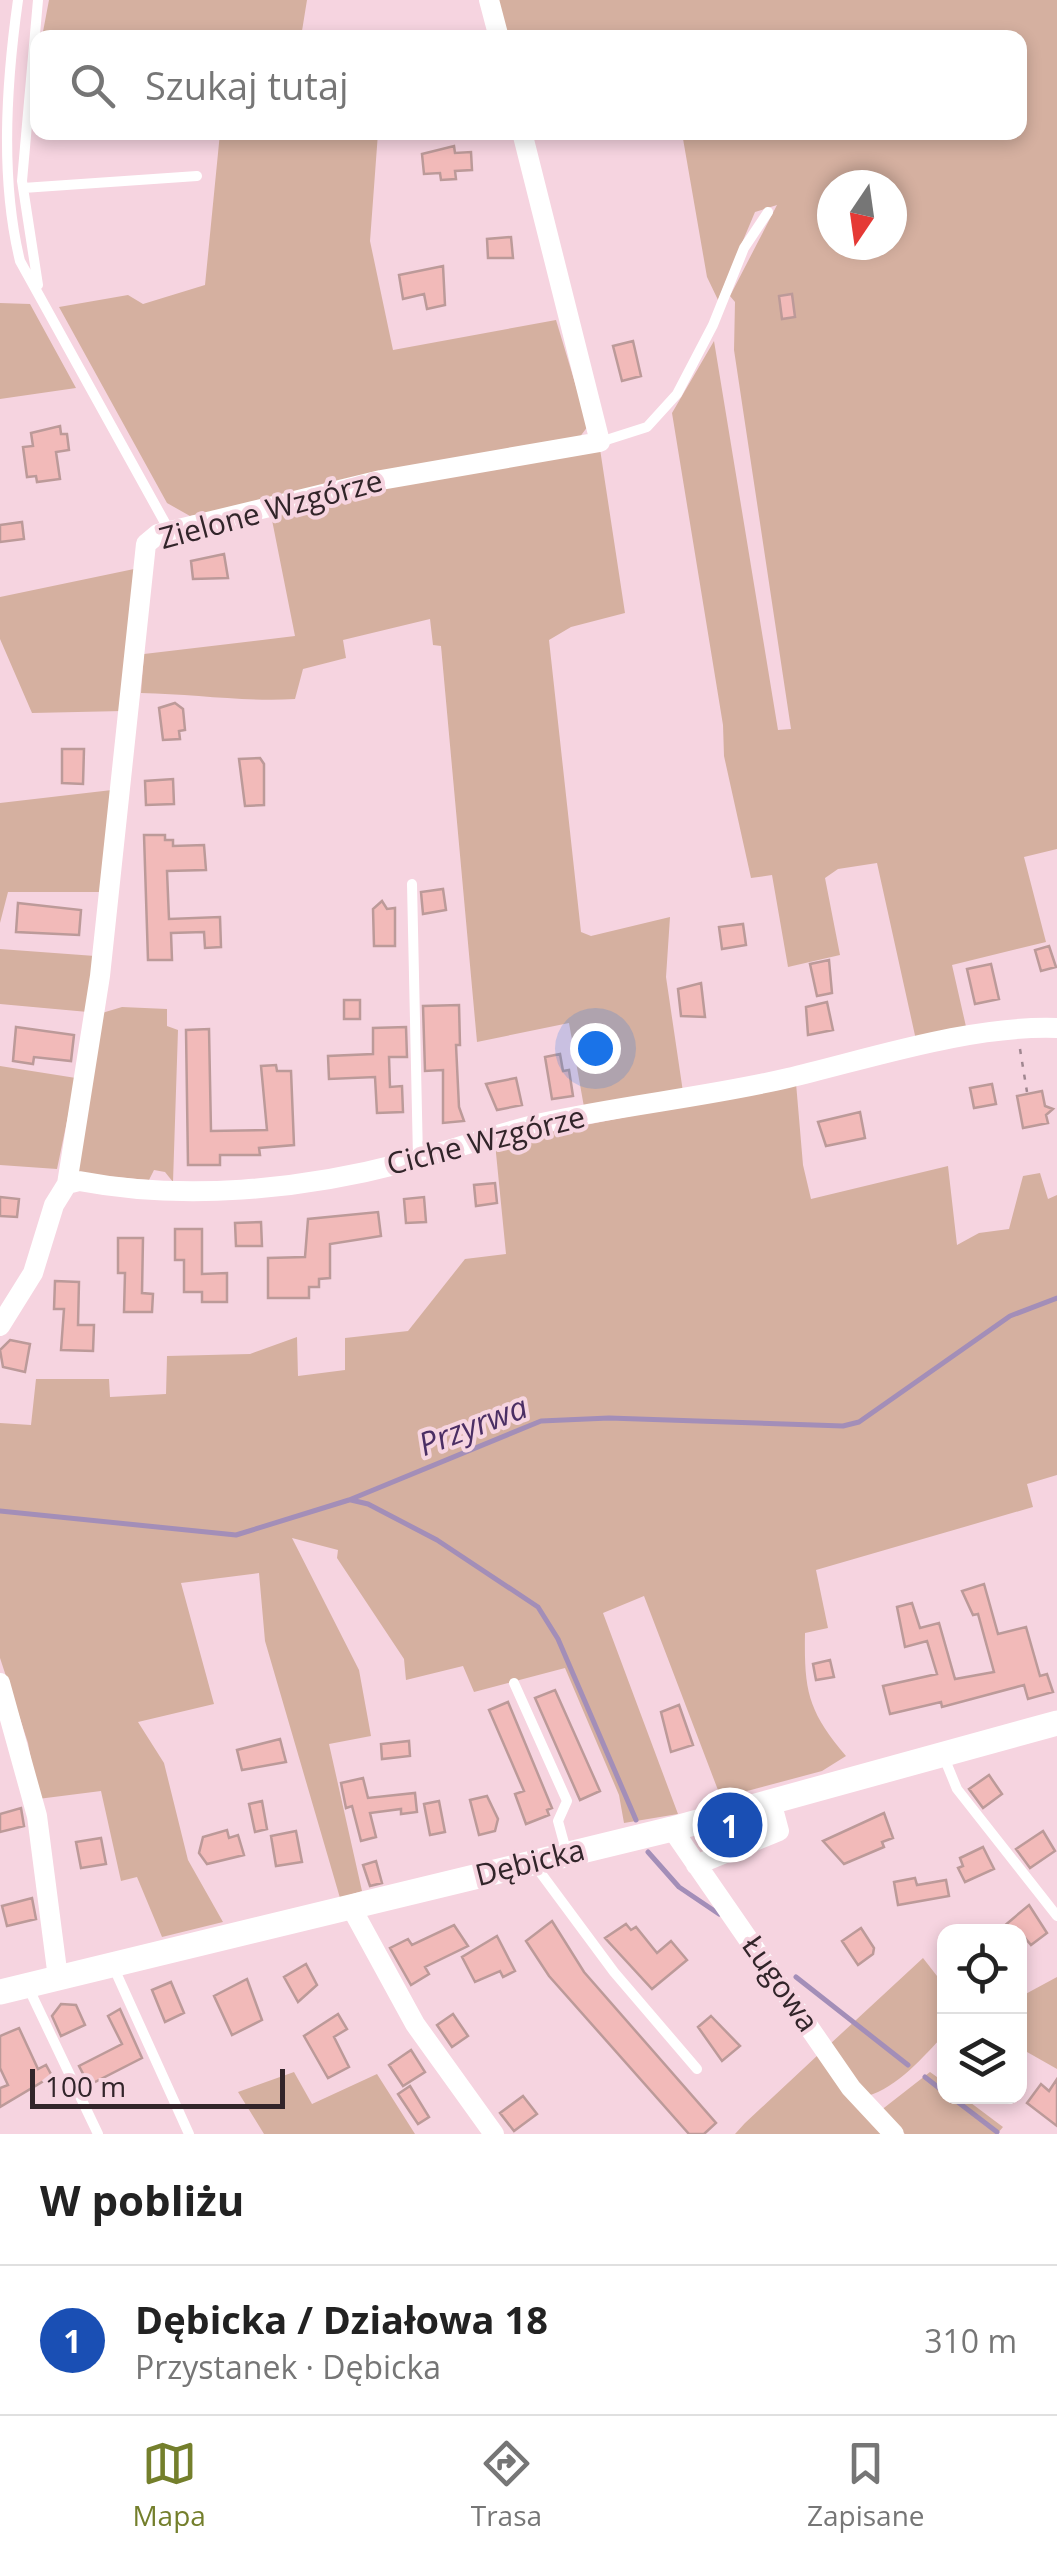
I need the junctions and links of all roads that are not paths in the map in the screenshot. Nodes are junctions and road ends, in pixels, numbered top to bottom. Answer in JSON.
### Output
{"nodes":[{"id":1,"x":18,"y":0,"type":"edge"},
{"id":2,"x":38,"y":0,"type":"edge"},
{"id":3,"x":489,"y":0,"type":"edge"},
{"id":4,"x":35,"y":30,"type":"edge"},
{"id":5,"x":497,"y":30,"type":"edge"},
{"id":6,"x":30,"y":73,"type":"edge"},
{"id":7,"x":524,"y":140,"type":"edge"},
{"id":8,"x":197,"y":176,"type":"dead end"},
{"id":9,"x":22,"y":188,"type":"junction"},
{"id":10,"x":768,"y":212,"type":"dead end"},
{"id":11,"x":41,"y":296,"type":"junction"},
{"id":12,"x":600,"y":442,"type":"junction"},
{"id":13,"x":169,"y":531,"type":"junction"},
{"id":14,"x":412,"y":884,"type":"dead end"},
{"id":15,"x":1057,"y":1028,"type":"edge"},
{"id":16,"x":418,"y":1159,"type":"junction"},
{"id":17,"x":66,"y":1184,"type":"junction"},
{"id":18,"x":0,"y":1326,"type":"edge"},
{"id":19,"x":0,"y":1683,"type":"edge"},
{"id":20,"x":514,"y":1683,"type":"dead end"},
{"id":21,"x":1057,"y":1723,"type":"edge"},
{"id":22,"x":943,"y":1754,"type":"junction"},
{"id":23,"x":771,"y":1802,"type":"junction"},
{"id":24,"x":672,"y":1829,"type":"junction"},
{"id":25,"x":568,"y":1854,"type":"junction"},
{"id":26,"x":534,"y":1863,"type":"junction"},
{"id":27,"x":696,"y":1865,"type":"junction"},
{"id":28,"x":351,"y":1907,"type":"junction"},
{"id":29,"x":1057,"y":1916,"type":"edge"},
{"id":30,"x":112,"y":1965,"type":"junction"},
{"id":31,"x":58,"y":1978,"type":"junction"},
{"id":32,"x":28,"y":1986,"type":"junction"},
{"id":33,"x":0,"y":1992,"type":"edge"},
{"id":34,"x":697,"y":2069,"type":"dead end"},
{"id":35,"x":98,"y":2134,"type":"edge"},
{"id":36,"x":189,"y":2134,"type":"edge"},
{"id":37,"x":494,"y":2134,"type":"edge"},
{"id":38,"x":894,"y":2134,"type":"edge"}],
"edges":[{"from":1,"to":11,"type":"lane"},
{"from":2,"to":4,"type":"lane"},
{"from":3,"to":5,"type":"street"},
{"from":6,"to":9,"type":"lane"},
{"from":7,"to":12,"type":"street"},
{"from":8,"to":9,"type":"lane"},
{"from":9,"to":11,"type":"lane"},
{"from":10,"to":12,"type":"lane"},
{"from":11,"to":13,"type":"lane"},
{"from":12,"to":13,"type":"street","name":"Zielone Wzgórze"},
{"from":13,"to":17,"type":"street","name":"Zielone Wzgórze"},
{"from":14,"to":16,"type":"lane"},
{"from":15,"to":16,"type":"street","name":"Ciche Wzgórze"},
{"from":16,"to":17,"type":"street","name":"Ciche Wzgórze"},
{"from":17,"to":18,"type":"street"},
{"from":19,"to":31,"type":"street"},
{"from":20,"to":25,"type":"lane"},
{"from":21,"to":22,"type":"street","name":"Dębicka"},
{"from":22,"to":23,"type":"street","name":"Dębicka"},
{"from":22,"to":29,"type":"lane"},
{"from":23,"to":24,"type":"street","name":"Dębicka"},
{"from":23,"to":27,"type":"street"},
{"from":24,"to":25,"type":"street","name":"Dębicka"},
{"from":24,"to":27,"type":"street","name":"Ługowa"},
{"from":25,"to":26,"type":"street","name":"Dębicka"},
{"from":26,"to":28,"type":"street","name":"Dębicka"},
{"from":26,"to":34,"type":"lane"},
{"from":27,"to":38,"type":"street","name":"Ługowa"},
{"from":28,"to":30,"type":"street","name":"Dębicka"},
{"from":28,"to":37,"type":"street"},
{"from":30,"to":31,"type":"street","name":"Dębicka"},
{"from":30,"to":36,"type":"lane"},
{"from":31,"to":32,"type":"street","name":"Dębicka"},
{"from":32,"to":33,"type":"street","name":"Dębicka"},
{"from":32,"to":35,"type":"lane"}]}
